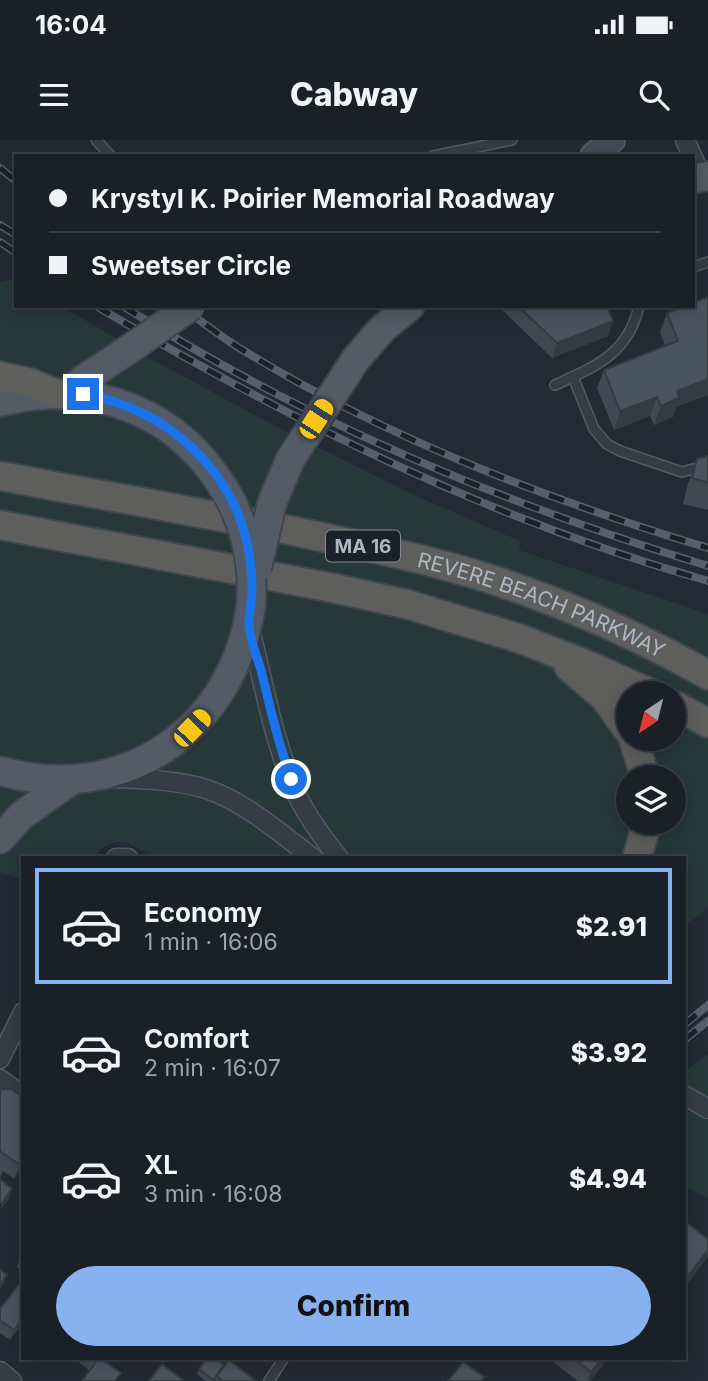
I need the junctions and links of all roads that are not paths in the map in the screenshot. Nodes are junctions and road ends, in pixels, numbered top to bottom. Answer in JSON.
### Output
{"nodes":[{"id":1,"x":96,"y":140,"type":"edge"},
{"id":2,"x":512,"y":140,"type":"edge"},
{"id":3,"x":612,"y":140,"type":"edge"},
{"id":4,"x":109,"y":154,"type":"edge"},
{"id":5,"x":443,"y":154,"type":"edge"},
{"id":6,"x":595,"y":154,"type":"edge"},
{"id":7,"x":188,"y":308,"type":"edge"},
{"id":8,"x":408,"y":308,"type":"edge"},
{"id":9,"x":638,"y":308,"type":"edge"},
{"id":10,"x":0,"y":376,"type":"edge"},
{"id":11,"x":573,"y":377,"type":"junction"},
{"id":12,"x":555,"y":385,"type":"dead end"},
{"id":13,"x":63,"y":394,"type":"junction"},
{"id":14,"x":0,"y":402,"type":"edge"},
{"id":15,"x":708,"y":465,"type":"edge"},
{"id":16,"x":0,"y":475,"type":"edge"},
{"id":17,"x":0,"y":525,"type":"edge"},
{"id":18,"x":250,"y":615,"type":"junction"},
{"id":19,"x":518,"y":638,"type":"junction"},
{"id":20,"x":708,"y":675,"type":"edge"},
{"id":21,"x":623,"y":681,"type":"edge"},
{"id":22,"x":616,"y":711,"type":"edge"},
{"id":23,"x":686,"y":711,"type":"edge"},
{"id":24,"x":708,"y":723,"type":"edge"},
{"id":25,"x":0,"y":771,"type":"edge"},
{"id":26,"x":83,"y":779,"type":"junction"},
{"id":27,"x":643,"y":835,"type":"edge"},
{"id":28,"x":0,"y":839,"type":"edge"},
{"id":29,"x":310,"y":856,"type":"edge"},
{"id":30,"x":338,"y":856,"type":"edge"},
{"id":31,"x":638,"y":856,"type":"edge"},
{"id":32,"x":21,"y":1016,"type":"edge"},
{"id":33,"x":0,"y":1059,"type":"edge"},
{"id":34,"x":0,"y":1079,"type":"edge"},
{"id":35,"x":21,"y":1095,"type":"edge"},
{"id":36,"x":686,"y":1096,"type":"edge"},
{"id":37,"x":708,"y":1109,"type":"edge"},
{"id":38,"x":283,"y":1360,"type":"edge"},
{"id":39,"x":0,"y":1371,"type":"edge"},
{"id":40,"x":12,"y":1381,"type":"edge"},
{"id":41,"x":269,"y":1381,"type":"edge"}],
"edges":[{"from":1,"to":4,"type":"lane"},
{"from":2,"to":5,"type":"lane"},
{"from":3,"to":6,"type":"main road"},
{"from":7,"to":13,"type":"main road","bridge":true},
{"from":8,"to":18,"type":"main road","bridge":true},
{"from":9,"to":11,"type":"lane"},
{"from":10,"to":13,"type":"highway"},
{"from":11,"to":12,"type":"lane"},
{"from":11,"to":15,"type":"lane"},
{"from":13,"to":14,"type":"main road"},
{"from":13,"to":18,"type":"main road","bridge":true},
{"from":16,"to":20,"type":"highway","name":"REVERE BEACH PARKWAY","number":"MA 16"},
{"from":17,"to":19,"type":"highway","name":"REVERE BEACH PARKWAY","number":"MA 16"},
{"from":18,"to":26,"type":"main road"},
{"from":18,"to":30,"type":"street"},
{"from":19,"to":21,"type":"highway","name":"REVERE BEACH PARKWAY","number":"MA 16"},
{"from":19,"to":22,"type":"highway"},
{"from":23,"to":24,"type":"highway"},
{"from":25,"to":26,"type":"main road"},
{"from":26,"to":28,"type":"main road"},
{"from":26,"to":29,"type":"street"},
{"from":27,"to":31,"type":"highway"},
{"from":32,"to":33,"type":"street"},
{"from":34,"to":35,"type":"street"},
{"from":36,"to":37,"type":"street"},
{"from":38,"to":41,"type":"lane"},
{"from":39,"to":40,"type":"street"}]}
